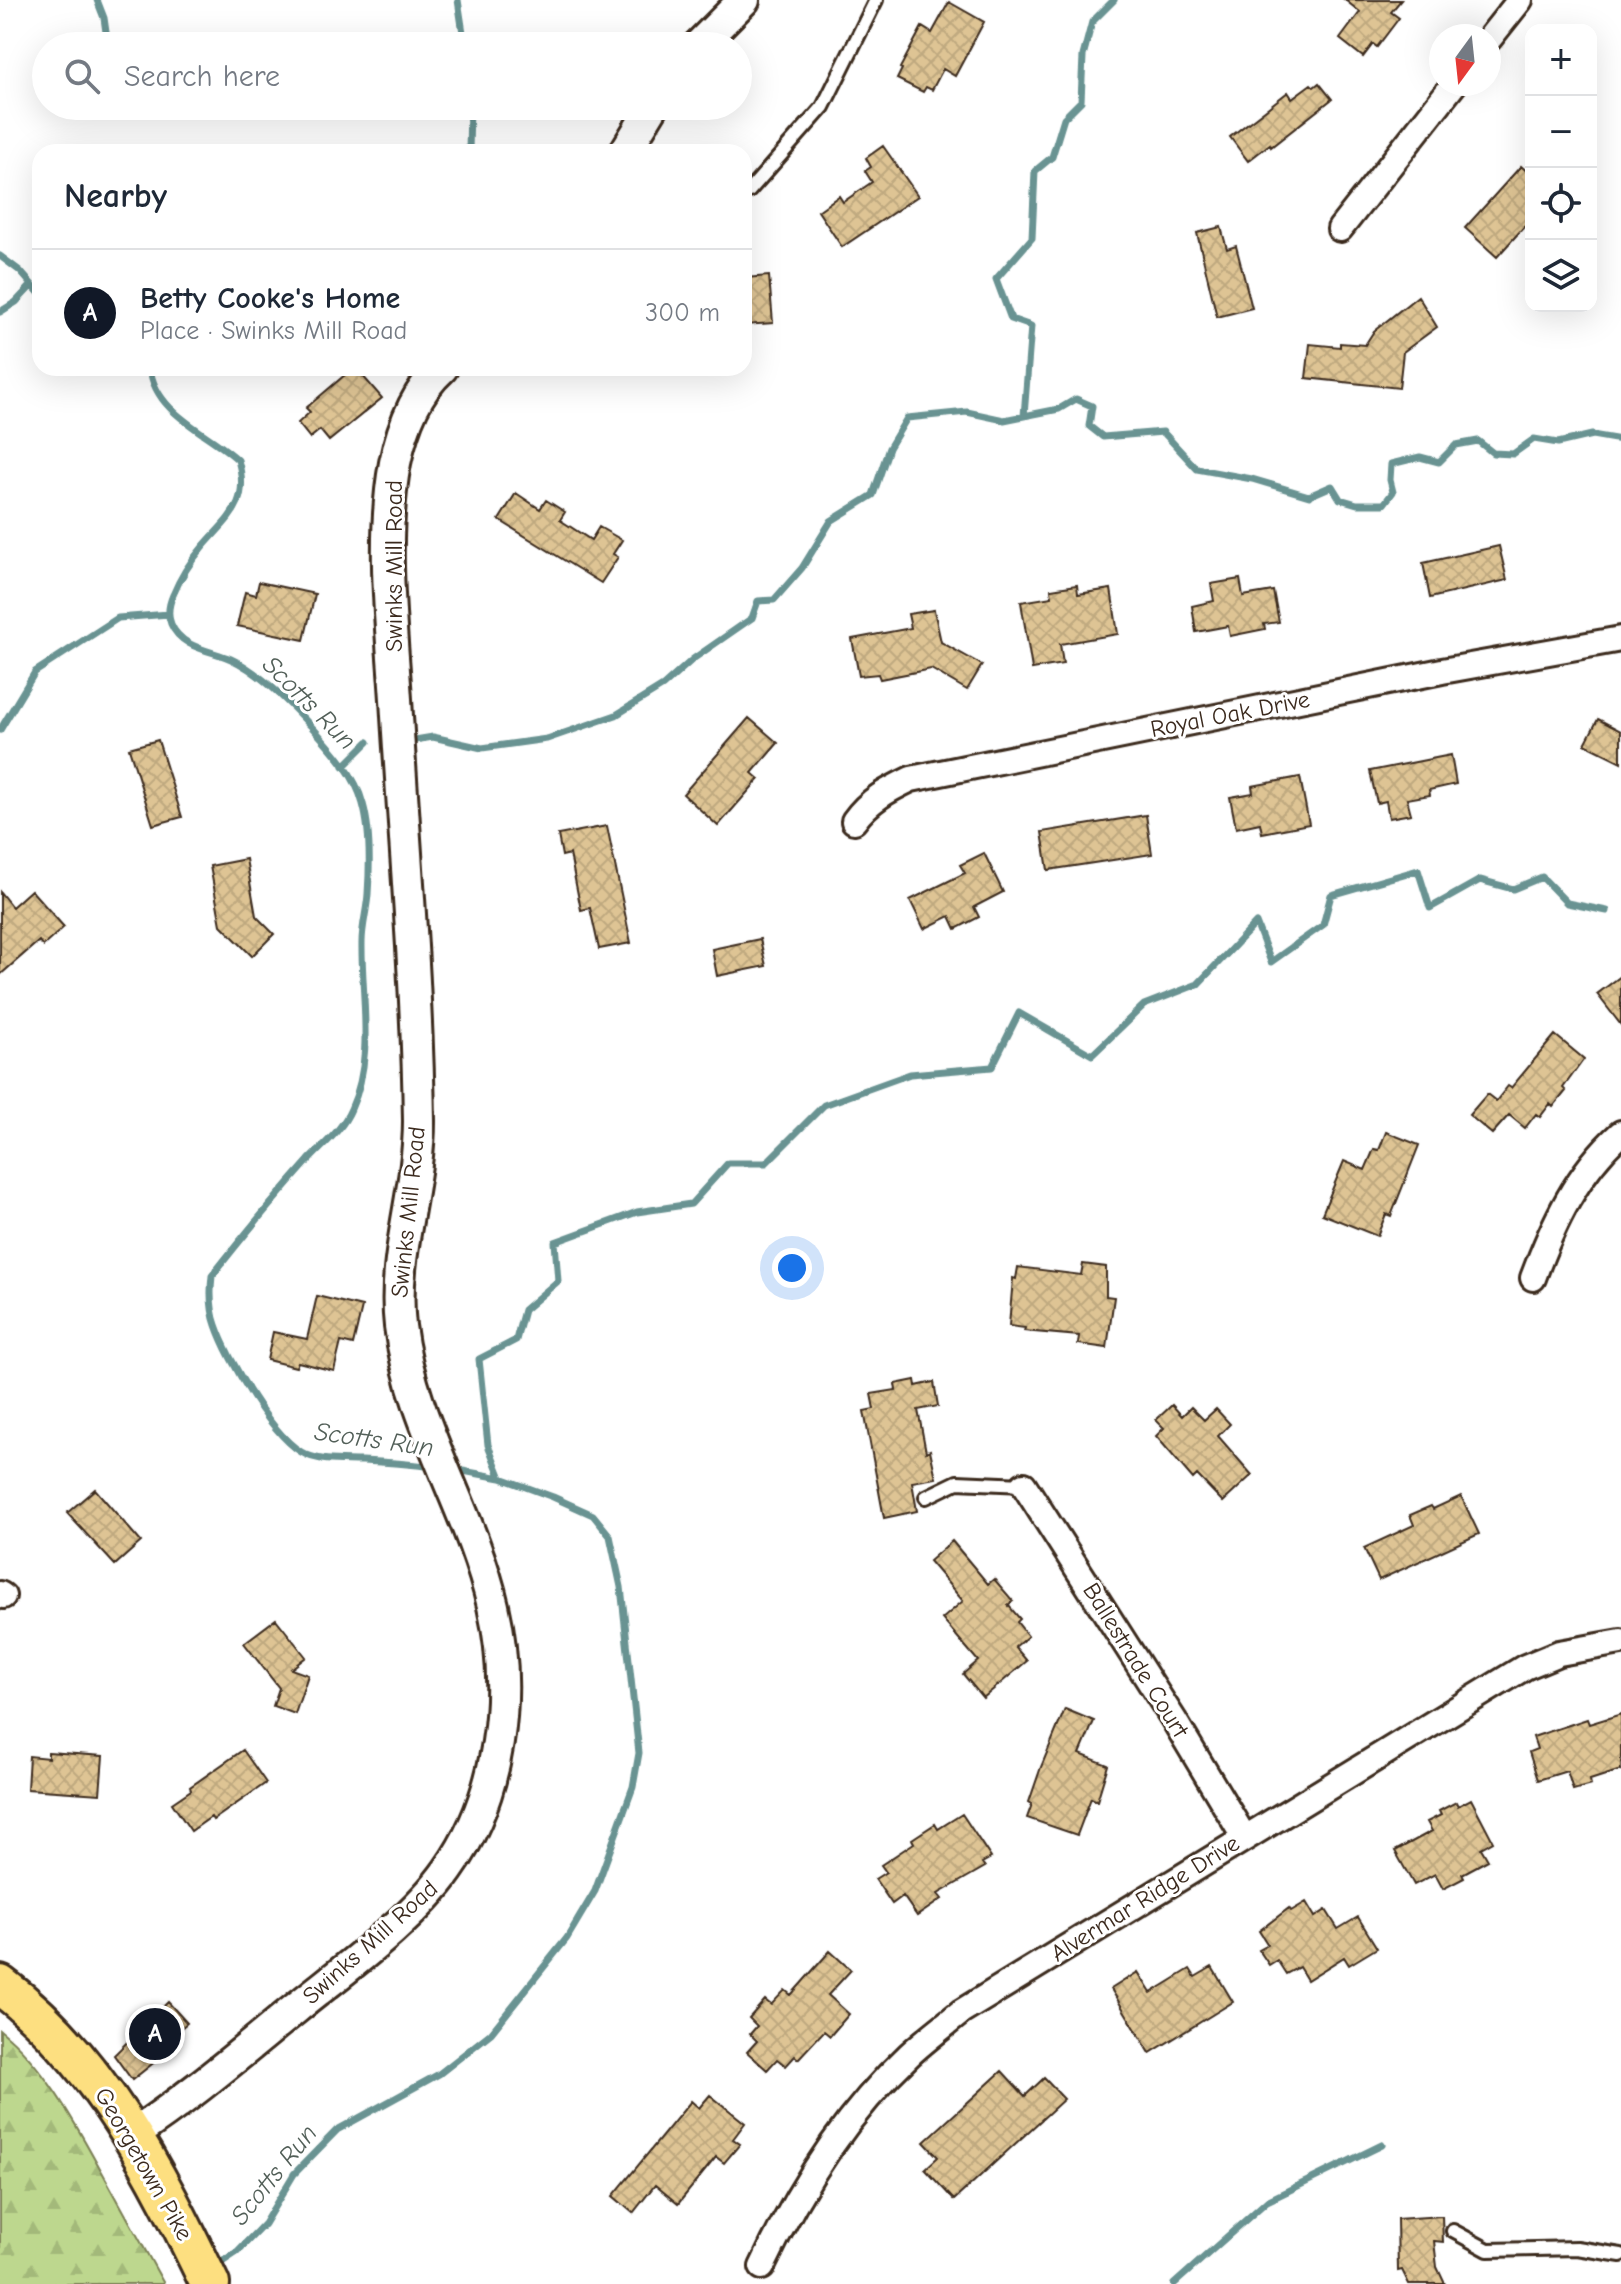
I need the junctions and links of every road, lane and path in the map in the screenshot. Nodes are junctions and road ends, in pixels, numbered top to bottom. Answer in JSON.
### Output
{"nodes":[{"id":1,"x":744,"y":0,"type":"edge"},
{"id":2,"x":876,"y":0,"type":"edge"},
{"id":3,"x":1520,"y":0,"type":"edge"},
{"id":4,"x":1501,"y":24,"type":"edge"},
{"id":5,"x":712,"y":32,"type":"edge"},
{"id":6,"x":1445,"y":96,"type":"edge"},
{"id":7,"x":644,"y":120,"type":"edge"},
{"id":8,"x":630,"y":144,"type":"edge"},
{"id":9,"x":752,"y":188,"type":"edge"},
{"id":10,"x":1340,"y":229,"type":"dead end"},
{"id":11,"x":435,"y":376,"type":"edge"},
{"id":12,"x":1621,"y":639,"type":"edge"},
{"id":13,"x":854,"y":821,"type":"dead end"},
{"id":14,"x":1621,"y":1133,"type":"edge"},
{"id":15,"x":1533,"y":1278,"type":"dead end"},
{"id":16,"x":1024,"y":1485,"type":"joint"},
{"id":17,"x":926,"y":1497,"type":"dead end"},
{"id":18,"x":1621,"y":1642,"type":"edge"},
{"id":19,"x":1244,"y":1837,"type":"junction"},
{"id":20,"x":0,"y":1985,"type":"edge"},
{"id":21,"x":132,"y":2135,"type":"junction"},
{"id":22,"x":1453,"y":2231,"type":"dead end"},
{"id":23,"x":1621,"y":2255,"type":"edge"},
{"id":24,"x":762,"y":2267,"type":"dead end"},
{"id":25,"x":203,"y":2268,"type":"edge"}],
"edges":[{"from":1,"to":5,"type":"street"},
{"from":2,"to":9,"type":"lane"},
{"from":3,"to":4,"type":"street"},
{"from":6,"to":10,"type":"street"},
{"from":7,"to":8,"type":"street"},
{"from":11,"to":21,"type":"street","name":"Swinks Mill Road"},
{"from":12,"to":13,"type":"street","name":"Royal Oak Drive"},
{"from":14,"to":15,"type":"street"},
{"from":16,"to":17,"type":"lane"},
{"from":16,"to":19,"type":"street","name":"Ballestrade Court"},
{"from":18,"to":19,"type":"street","name":"Alvermar Ridge Drive"},
{"from":19,"to":24,"type":"street","name":"Alvermar Ridge Drive"},
{"from":20,"to":21,"type":"main road","name":"Georgetown Pike"},
{"from":21,"to":25,"type":"main road","name":"Georgetown Pike"},
{"from":22,"to":23,"type":"lane"}]}
